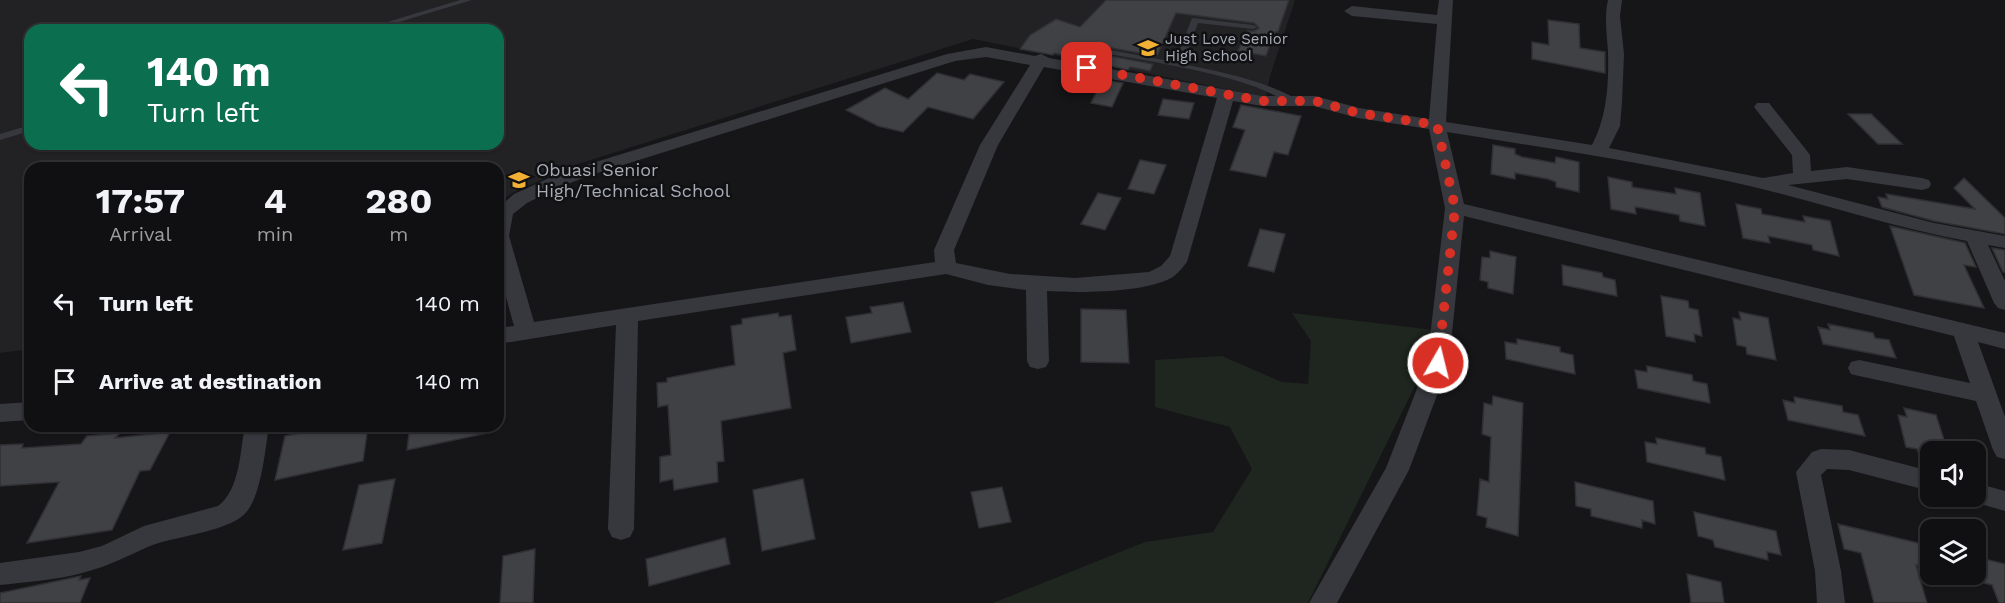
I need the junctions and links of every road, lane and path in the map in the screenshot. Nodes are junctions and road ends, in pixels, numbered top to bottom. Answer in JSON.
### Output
{"nodes":[{"id":1,"x":468,"y":0,"type":"edge"},
{"id":2,"x":1446,"y":0,"type":"edge"},
{"id":3,"x":1615,"y":0,"type":"edge"},
{"id":4,"x":1352,"y":11,"type":"dead end"},
{"id":5,"x":1443,"y":20,"type":"junction"},
{"id":6,"x":386,"y":24,"type":"edge"},
{"id":7,"x":1253,"y":27,"type":"dead end"},
{"id":8,"x":1094,"y":49,"type":"dead end"},
{"id":9,"x":1041,"y":59,"type":"junction"},
{"id":10,"x":1178,"y":65,"type":"junction"},
{"id":11,"x":1227,"y":94,"type":"junction"},
{"id":12,"x":1290,"y":99,"type":"junction"},
{"id":13,"x":1763,"y":107,"type":"dead end"},
{"id":14,"x":1437,"y":125,"type":"junction"},
{"id":15,"x":24,"y":130,"type":"edge"},
{"id":16,"x":0,"y":137,"type":"edge"},
{"id":17,"x":1598,"y":151,"type":"junction"},
{"id":18,"x":1802,"y":177,"type":"junction"},
{"id":19,"x":1759,"y":183,"type":"junction"},
{"id":20,"x":1922,"y":184,"type":"dead end"},
{"id":21,"x":1455,"y":208,"type":"junction"},
{"id":22,"x":504,"y":214,"type":"edge"},
{"id":23,"x":1974,"y":236,"type":"junction"},
{"id":24,"x":2005,"y":242,"type":"edge"},
{"id":25,"x":504,"y":254,"type":"edge"},
{"id":26,"x":946,"y":267,"type":"junction"},
{"id":27,"x":1036,"y":285,"type":"junction"},
{"id":28,"x":2005,"y":303,"type":"edge"},
{"id":29,"x":627,"y":316,"type":"junction"},
{"id":30,"x":526,"y":331,"type":"junction"},
{"id":31,"x":1963,"y":332,"type":"junction"},
{"id":32,"x":504,"y":335,"type":"edge"},
{"id":33,"x":2005,"y":341,"type":"edge"},
{"id":34,"x":1038,"y":361,"type":"dead end"},
{"id":35,"x":1859,"y":368,"type":"dead end"},
{"id":36,"x":1986,"y":395,"type":"junction"},
{"id":37,"x":256,"y":432,"type":"edge"},
{"id":38,"x":2005,"y":450,"type":"edge"},
{"id":39,"x":1920,"y":478,"type":"edge"},
{"id":40,"x":1986,"y":496,"type":"edge"},
{"id":41,"x":2005,"y":501,"type":"edge"},
{"id":42,"x":621,"y":529,"type":"dead end"},
{"id":43,"x":0,"y":574,"type":"edge"},
{"id":44,"x":1323,"y":603,"type":"edge"},
{"id":45,"x":1831,"y":603,"type":"edge"}],
"edges":[{"from":1,"to":6,"type":"lane"},
{"from":2,"to":5,"type":"street"},
{"from":3,"to":17,"type":"street"},
{"from":4,"to":5,"type":"street"},
{"from":5,"to":14,"type":"street"},
{"from":7,"to":10,"type":"lane"},
{"from":8,"to":10,"type":"lane"},
{"from":9,"to":11,"type":"street"},
{"from":9,"to":22,"type":"street"},
{"from":9,"to":26,"type":"street"},
{"from":10,"to":12,"type":"lane"},
{"from":11,"to":12,"type":"street"},
{"from":11,"to":27,"type":"street"},
{"from":12,"to":14,"type":"street"},
{"from":13,"to":18,"type":"street"},
{"from":14,"to":17,"type":"street"},
{"from":14,"to":21,"type":"street"},
{"from":15,"to":16,"type":"lane"},
{"from":17,"to":19,"type":"street"},
{"from":18,"to":19,"type":"street"},
{"from":18,"to":20,"type":"street"},
{"from":19,"to":23,"type":"street"},
{"from":21,"to":31,"type":"street"},
{"from":21,"to":44,"type":"street"},
{"from":23,"to":24,"type":"street"},
{"from":23,"to":28,"type":"street"},
{"from":25,"to":30,"type":"street"},
{"from":26,"to":27,"type":"street"},
{"from":26,"to":29,"type":"street"},
{"from":27,"to":34,"type":"street"},
{"from":29,"to":30,"type":"street"},
{"from":29,"to":42,"type":"street"},
{"from":30,"to":32,"type":"street"},
{"from":31,"to":33,"type":"street"},
{"from":31,"to":36,"type":"street"},
{"from":35,"to":36,"type":"street"},
{"from":36,"to":38,"type":"street"},
{"from":37,"to":43,"type":"street"},
{"from":39,"to":45,"type":"street"},
{"from":40,"to":41,"type":"street"}]}
